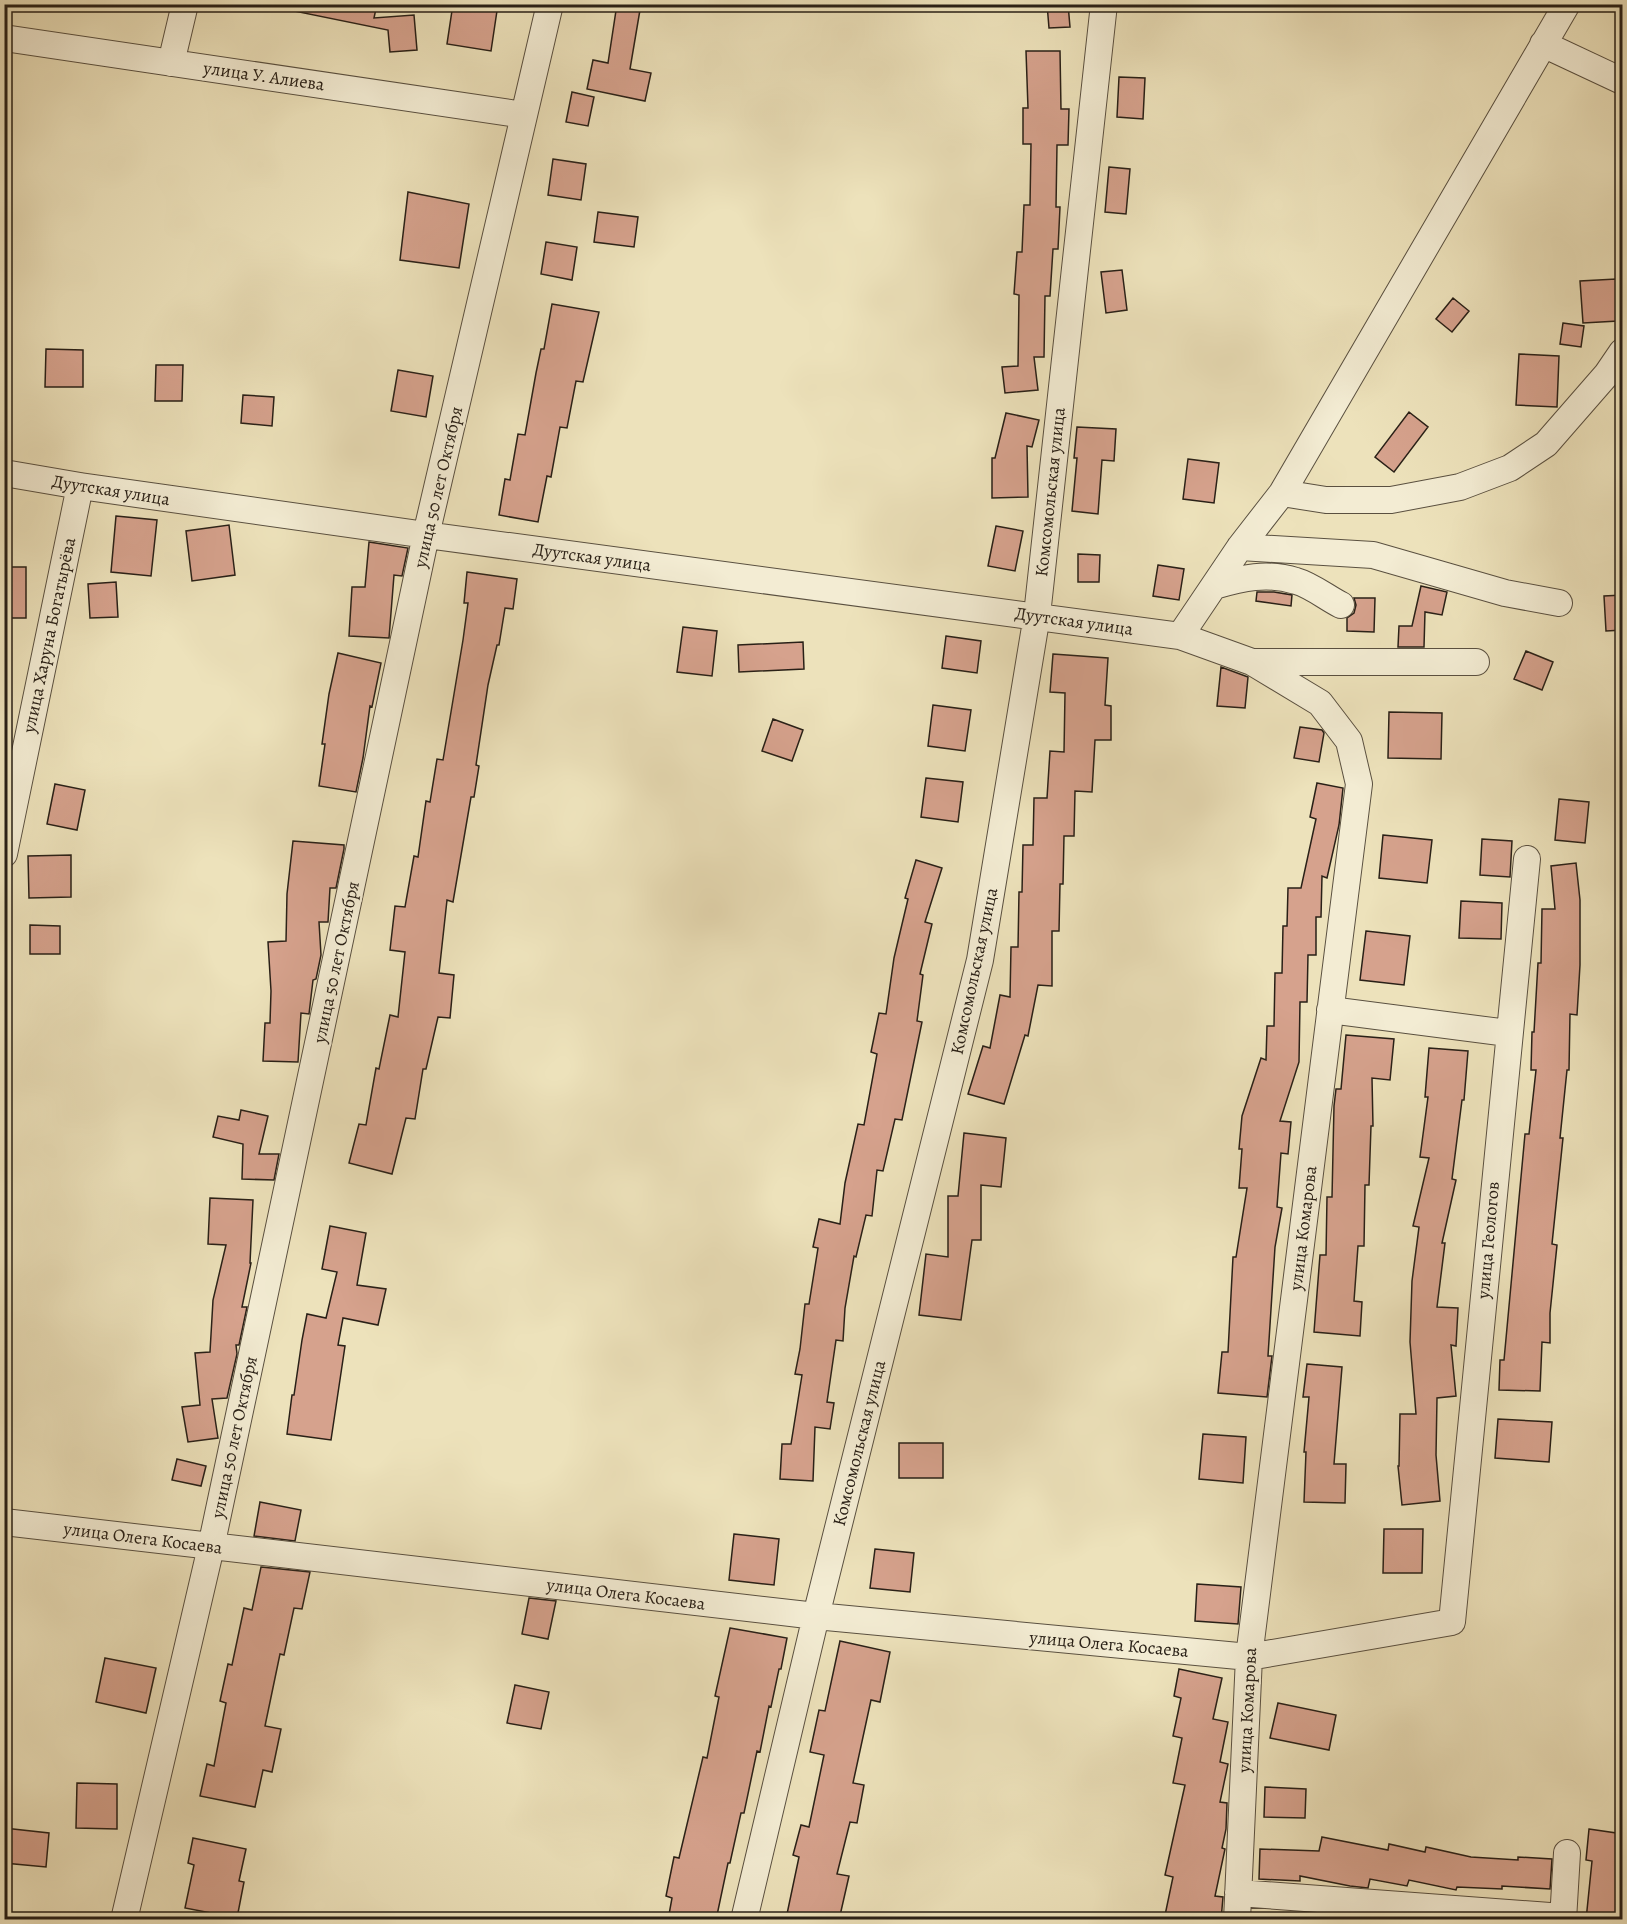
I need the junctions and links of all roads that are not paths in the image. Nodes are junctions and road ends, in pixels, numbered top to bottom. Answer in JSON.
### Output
{"nodes":[{"id":1,"x":185,"y":4,"type":"edge"},
{"id":2,"x":550,"y":4,"type":"edge"},
{"id":3,"x":1104,"y":4,"type":"edge"},
{"id":4,"x":1567,"y":4,"type":"edge"},
{"id":5,"x":4,"y":38,"type":"edge"},
{"id":6,"x":1543,"y":44,"type":"junction"},
{"id":7,"x":171,"y":63,"type":"junction"},
{"id":8,"x":1623,"y":81,"type":"edge"},
{"id":9,"x":524,"y":115,"type":"junction"},
{"id":10,"x":1623,"y":352,"type":"edge"},
{"id":11,"x":4,"y":473,"type":"edge"},
{"id":12,"x":80,"y":486,"type":"junction"},
{"id":13,"x":1282,"y":493,"type":"junction"},
{"id":14,"x":426,"y":535,"type":"junction"},
{"id":15,"x":1240,"y":547,"type":"junction"},
{"id":16,"x":1214,"y":586,"type":"junction"},
{"id":17,"x":1559,"y":603,"type":"dead end"},
{"id":18,"x":1341,"y":605,"type":"dead end"},
{"id":19,"x":1037,"y":615,"type":"junction"},
{"id":20,"x":1180,"y":636,"type":"junction"},
{"id":21,"x":1252,"y":662,"type":"junction"},
{"id":22,"x":1476,"y":662,"type":"dead end"},
{"id":23,"x":4,"y":854,"type":"edge"},
{"id":24,"x":1527,"y":859,"type":"dead end"},
{"id":25,"x":1330,"y":1010,"type":"junction"},
{"id":26,"x":1508,"y":1033,"type":"junction"},
{"id":27,"x":4,"y":1522,"type":"edge"},
{"id":28,"x":211,"y":1546,"type":"junction"},
{"id":29,"x":816,"y":1616,"type":"junction"},
{"id":30,"x":1452,"y":1622,"type":"joint"},
{"id":31,"x":1249,"y":1657,"type":"junction"},
{"id":32,"x":1567,"y":1853,"type":"dead end"},
{"id":33,"x":1238,"y":1893,"type":"junction"},
{"id":34,"x":1563,"y":1918,"type":"edge"},
{"id":35,"x":124,"y":1920,"type":"edge"},
{"id":36,"x":744,"y":1920,"type":"edge"},
{"id":37,"x":1237,"y":1920,"type":"edge"}],
"edges":[{"from":1,"to":7,"type":"street"},
{"from":2,"to":9,"type":"street","name":"улица 50 лет Октября"},
{"from":3,"to":19,"type":"street","name":"Комсомольская улица"},
{"from":4,"to":6,"type":"street"},
{"from":5,"to":7,"type":"street","name":"улица У. Алиева"},
{"from":6,"to":8,"type":"street"},
{"from":6,"to":13,"type":"street"},
{"from":7,"to":9,"type":"street","name":"улица У. Алиева"},
{"from":9,"to":14,"type":"street","name":"улица 50 лет Октября"},
{"from":10,"to":13,"type":"street"},
{"from":11,"to":12,"type":"street","name":"Дуутская улица"},
{"from":12,"to":14,"type":"street","name":"Дуутская улица"},
{"from":12,"to":23,"type":"street","name":"улица Харуна Богатырёва"},
{"from":13,"to":15,"type":"street"},
{"from":14,"to":19,"type":"street","name":"Дуутская улица"},
{"from":14,"to":28,"type":"street","name":"улица 50 лет Октября"},
{"from":15,"to":16,"type":"street"},
{"from":15,"to":17,"type":"street"},
{"from":16,"to":18,"type":"street"},
{"from":16,"to":20,"type":"street"},
{"from":19,"to":20,"type":"street","name":"Дуутская улица"},
{"from":19,"to":29,"type":"street","name":"Комсомольская улица"},
{"from":20,"to":21,"type":"street","name":"улица Комарова"},
{"from":21,"to":22,"type":"street"},
{"from":21,"to":25,"type":"street","name":"улица Комарова"},
{"from":24,"to":26,"type":"street","name":"улица Геологов"},
{"from":25,"to":26,"type":"street"},
{"from":25,"to":31,"type":"street","name":"улица Комарова"},
{"from":26,"to":30,"type":"street","name":"улица Геологов"},
{"from":27,"to":28,"type":"street","name":"улица Олега Косаева"},
{"from":28,"to":29,"type":"street","name":"улица Олега Косаева"},
{"from":28,"to":35,"type":"street","name":"улица 50 лет Октября"},
{"from":29,"to":31,"type":"street","name":"улица Олега Косаева"},
{"from":29,"to":36,"type":"street","name":"Комсомольская улица"},
{"from":30,"to":31,"type":"street","name":"улица Олега Косаева"},
{"from":31,"to":33,"type":"street","name":"улица Комарова"},
{"from":32,"to":34,"type":"street"},
{"from":33,"to":34,"type":"street"},
{"from":33,"to":37,"type":"street","name":"улица Комарова"}]}
